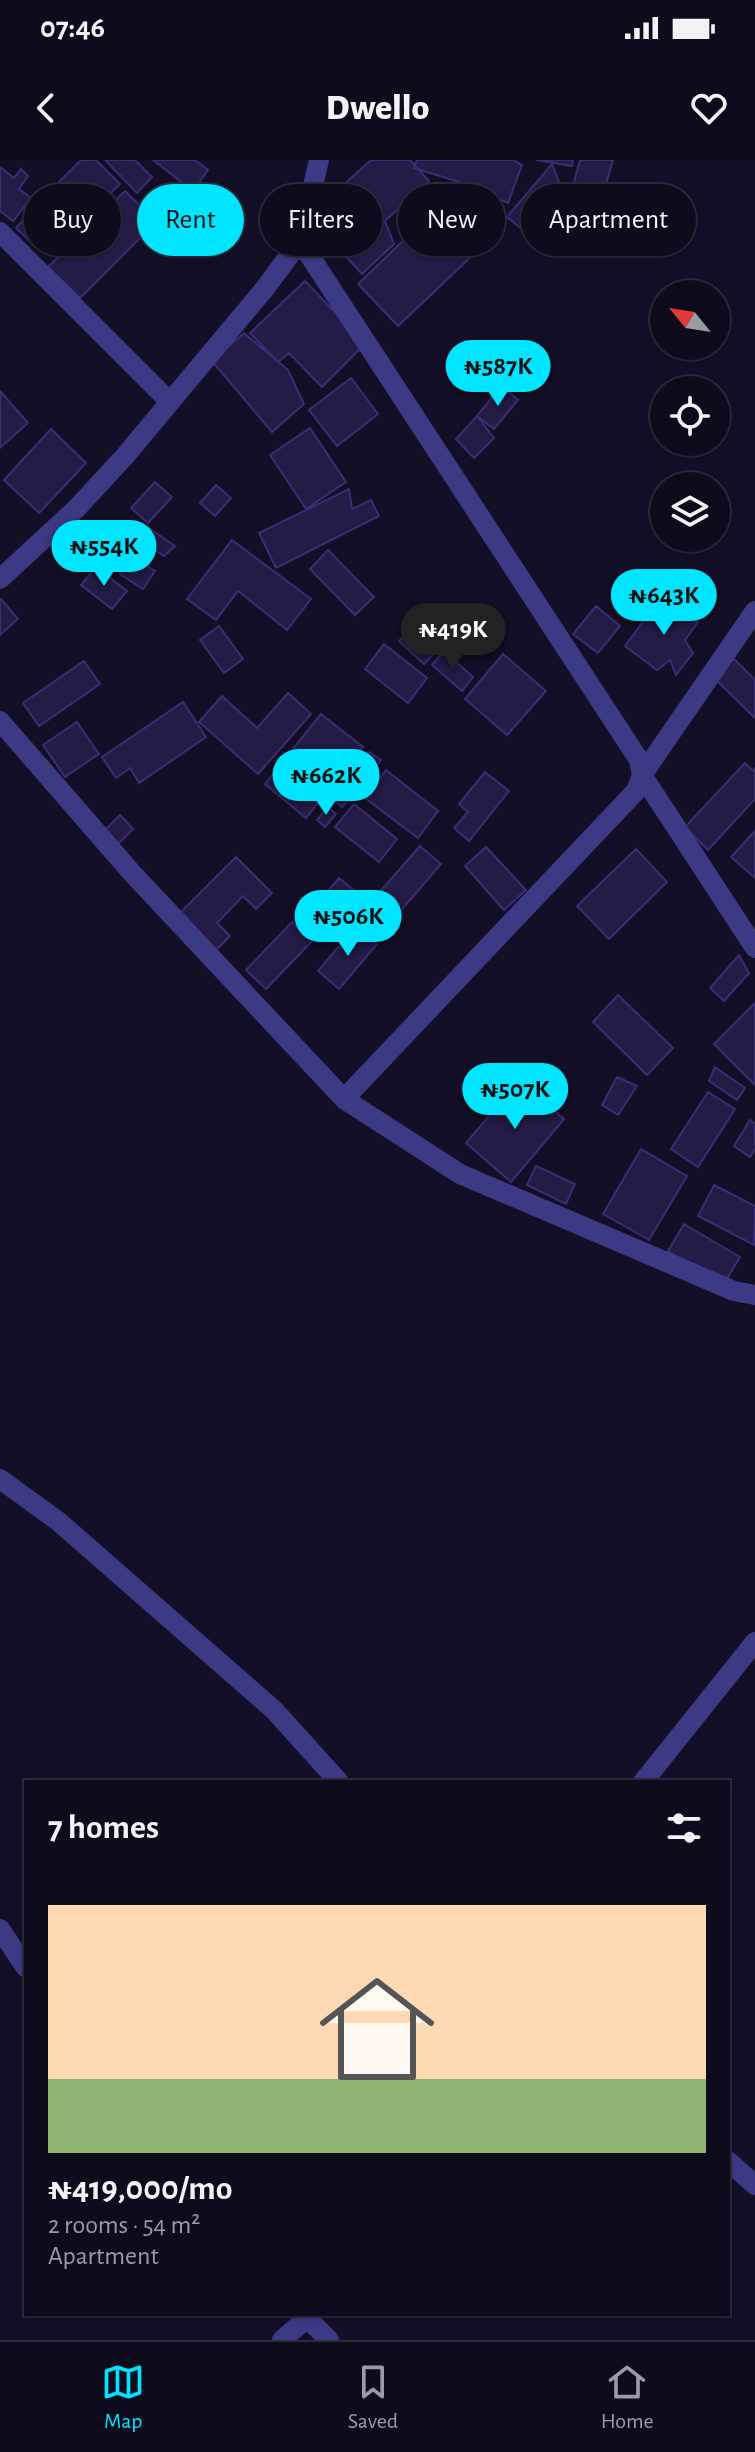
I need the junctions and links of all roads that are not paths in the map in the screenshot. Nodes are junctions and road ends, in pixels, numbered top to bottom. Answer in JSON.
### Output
{"nodes":[{"id":1,"x":319,"y":160,"type":"edge"},
{"id":2,"x":313,"y":184,"type":"edge"},
{"id":3,"x":0,"y":232,"type":"edge"},
{"id":4,"x":289,"y":256,"type":"edge"},
{"id":5,"x":310,"y":256,"type":"edge"},
{"id":6,"x":170,"y":402,"type":"junction"},
{"id":7,"x":0,"y":579,"type":"edge"},
{"id":8,"x":755,"y":611,"type":"edge"},
{"id":9,"x":0,"y":721,"type":"edge"},
{"id":10,"x":642,"y":775,"type":"junction"},
{"id":11,"x":755,"y":948,"type":"edge"},
{"id":12,"x":344,"y":1099,"type":"junction"},
{"id":13,"x":755,"y":1295,"type":"edge"},
{"id":14,"x":0,"y":1479,"type":"edge"},
{"id":15,"x":755,"y":1642,"type":"edge"},
{"id":16,"x":337,"y":1780,"type":"edge"},
{"id":17,"x":645,"y":1780,"type":"edge"},
{"id":18,"x":0,"y":1929,"type":"edge"},
{"id":19,"x":24,"y":1965,"type":"edge"},
{"id":20,"x":730,"y":2163,"type":"edge"},
{"id":21,"x":755,"y":2185,"type":"edge"},
{"id":22,"x":308,"y":2316,"type":"edge"},
{"id":23,"x":282,"y":2340,"type":"edge"},
{"id":24,"x":329,"y":2340,"type":"edge"}],
"edges":[{"from":1,"to":2,"type":"street"},
{"from":3,"to":6,"type":"street"},
{"from":4,"to":6,"type":"street"},
{"from":5,"to":10,"type":"street"},
{"from":6,"to":7,"type":"street"},
{"from":8,"to":10,"type":"street"},
{"from":9,"to":12,"type":"street"},
{"from":10,"to":11,"type":"street"},
{"from":10,"to":12,"type":"street"},
{"from":12,"to":13,"type":"street"},
{"from":14,"to":16,"type":"street"},
{"from":15,"to":17,"type":"street"},
{"from":18,"to":19,"type":"street"},
{"from":20,"to":21,"type":"street"},
{"from":22,"to":23,"type":"street"},
{"from":22,"to":24,"type":"street"}]}
